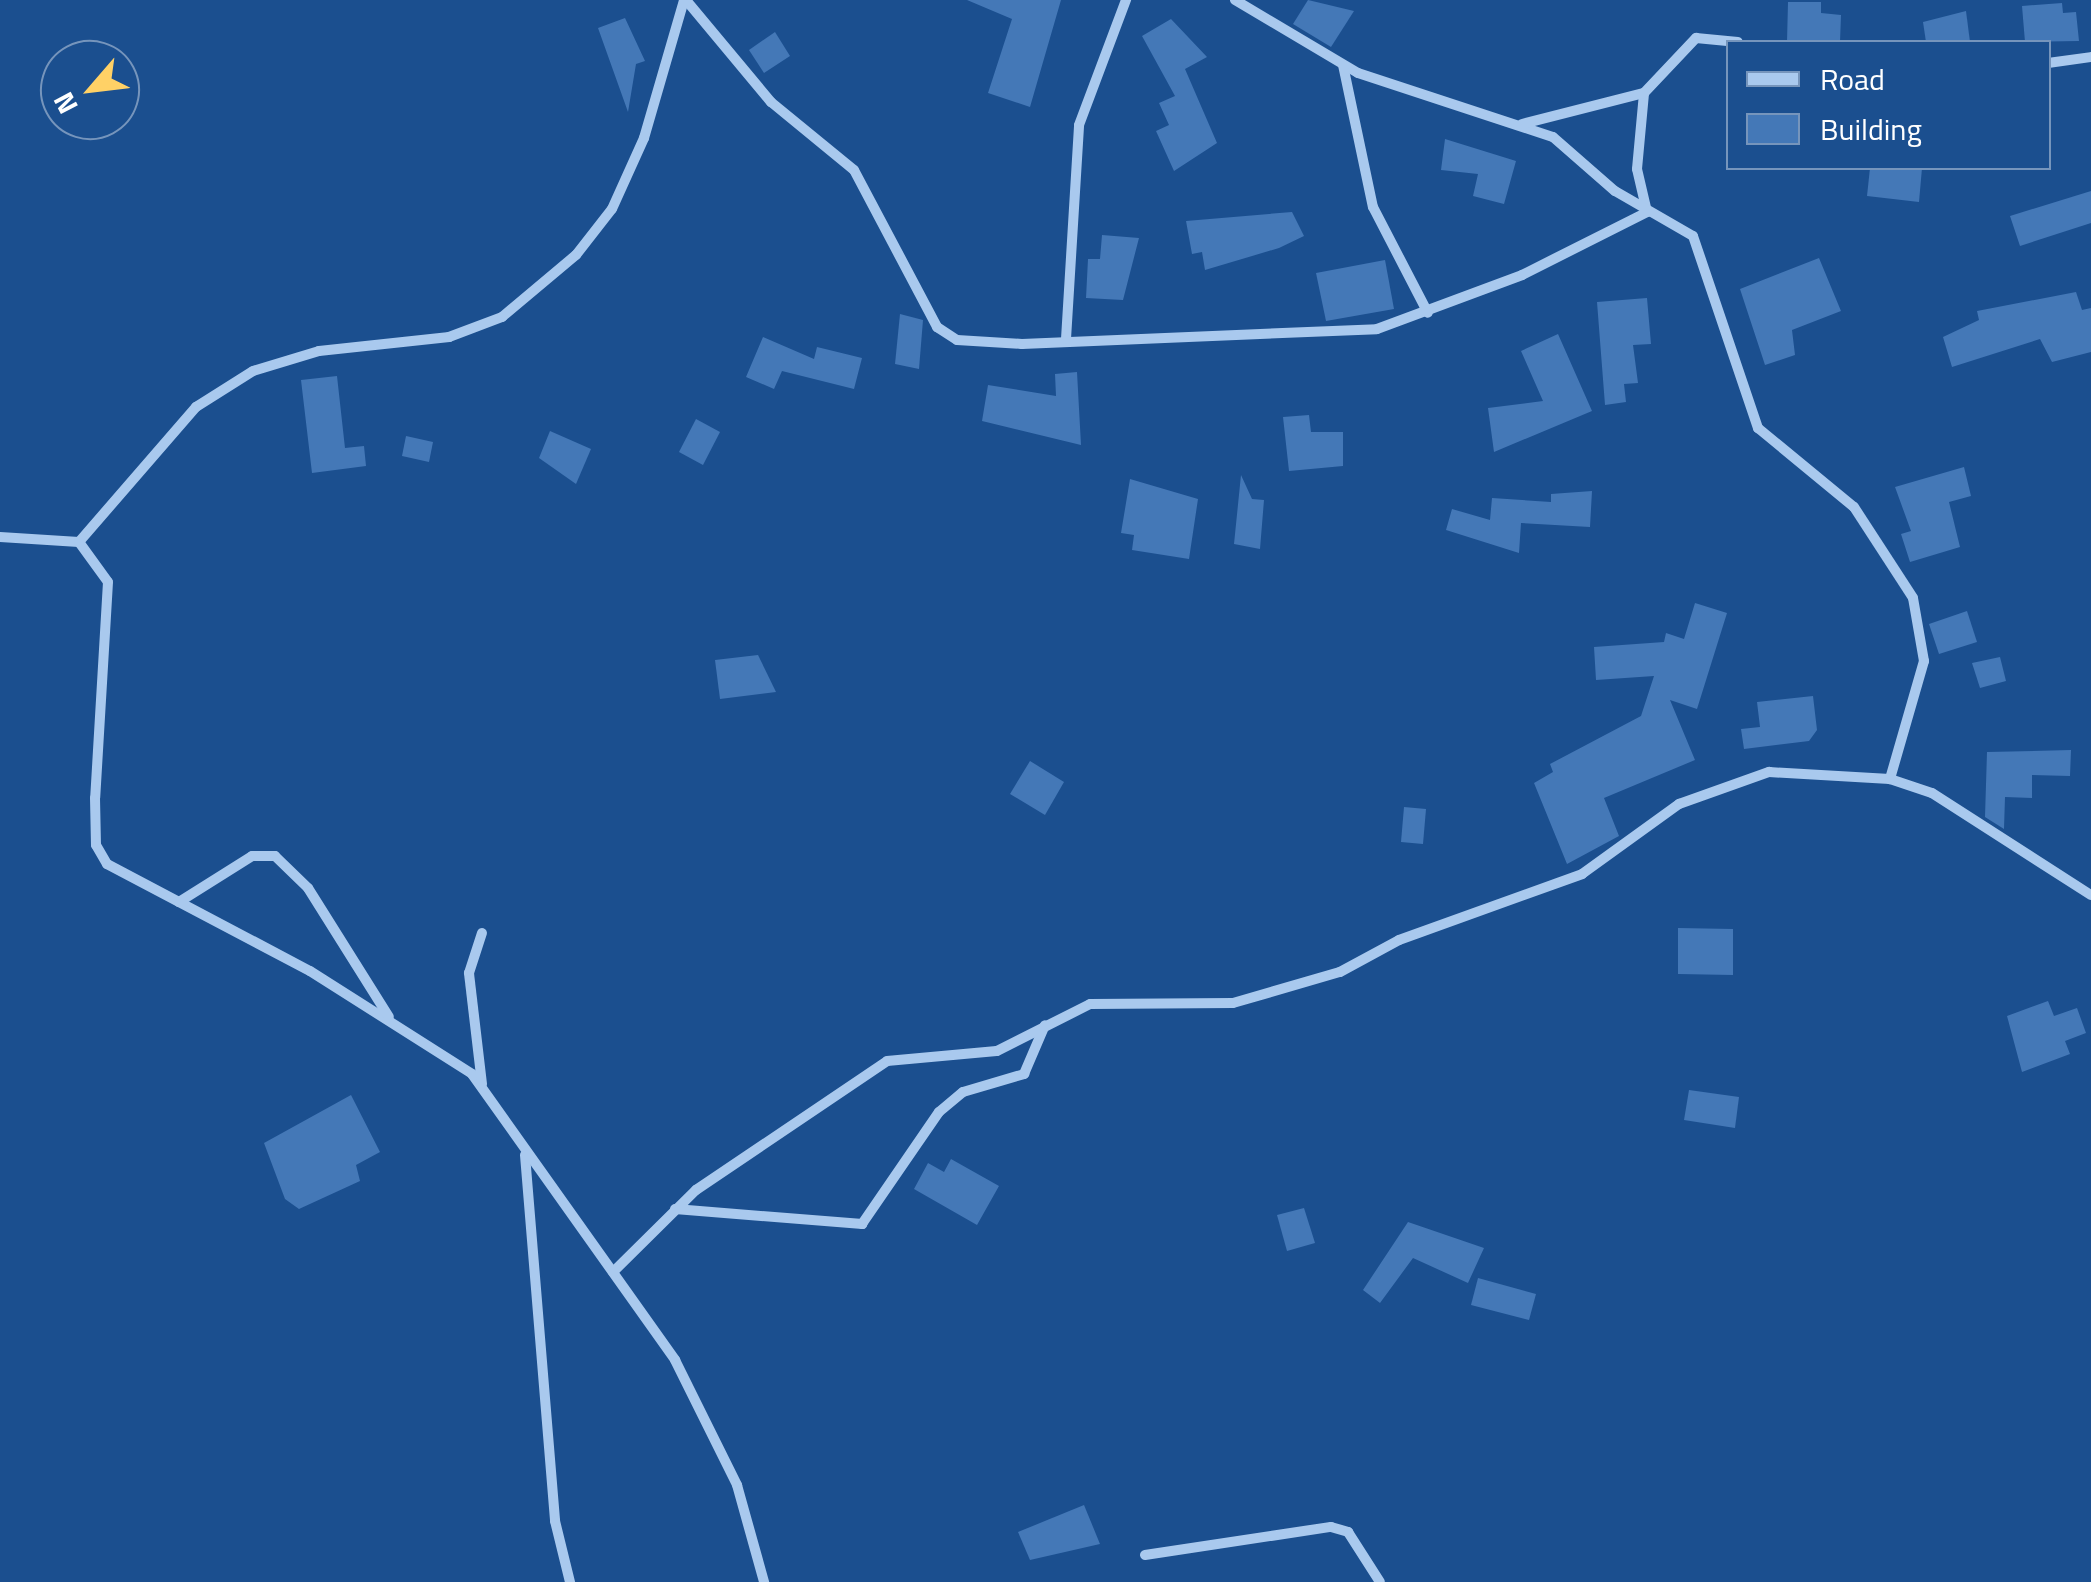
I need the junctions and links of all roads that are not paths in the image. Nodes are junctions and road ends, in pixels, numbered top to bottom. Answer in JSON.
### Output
{"nodes":[{"id":1,"x":685,"y":0,"type":"edge"},
{"id":2,"x":1126,"y":0,"type":"edge"},
{"id":3,"x":1235,"y":0,"type":"edge"},
{"id":4,"x":1726,"y":41,"type":"edge"},
{"id":5,"x":2091,"y":56,"type":"edge"},
{"id":6,"x":2051,"y":63,"type":"edge"},
{"id":7,"x":1343,"y":66,"type":"junction"},
{"id":8,"x":1644,"y":94,"type":"junction"},
{"id":9,"x":1522,"y":124,"type":"junction"},
{"id":10,"x":1647,"y":212,"type":"junction"},
{"id":11,"x":1428,"y":313,"type":"junction"},
{"id":12,"x":1066,"y":339,"type":"junction"},
{"id":13,"x":0,"y":538,"type":"edge"},
{"id":14,"x":78,"y":542,"type":"junction"},
{"id":15,"x":1890,"y":779,"type":"junction"},
{"id":16,"x":2091,"y":895,"type":"edge"},
{"id":17,"x":179,"y":902,"type":"junction"},
{"id":18,"x":482,"y":933,"type":"dead end"},
{"id":19,"x":393,"y":1022,"type":"junction"},
{"id":20,"x":1044,"y":1025,"type":"junction"},
{"id":21,"x":482,"y":1085,"type":"junction"},
{"id":22,"x":525,"y":1154,"type":"junction"},
{"id":23,"x":675,"y":1208,"type":"junction"},
{"id":24,"x":613,"y":1272,"type":"junction"},
{"id":25,"x":1145,"y":1555,"type":"dead end"},
{"id":26,"x":570,"y":1582,"type":"edge"},
{"id":27,"x":764,"y":1582,"type":"edge"},
{"id":28,"x":1380,"y":1582,"type":"edge"}],
"edges":[{"from":1,"to":12,"type":"street"},
{"from":1,"to":14,"type":"street"},
{"from":2,"to":12,"type":"street"},
{"from":3,"to":7,"type":"street"},
{"from":4,"to":8,"type":"street"},
{"from":5,"to":6,"type":"street"},
{"from":7,"to":9,"type":"street"},
{"from":7,"to":11,"type":"street"},
{"from":8,"to":9,"type":"street"},
{"from":8,"to":10,"type":"street"},
{"from":9,"to":10,"type":"street"},
{"from":10,"to":11,"type":"street"},
{"from":10,"to":15,"type":"street"},
{"from":11,"to":12,"type":"street"},
{"from":13,"to":14,"type":"street"},
{"from":14,"to":17,"type":"street"},
{"from":15,"to":16,"type":"street"},
{"from":15,"to":20,"type":"street"},
{"from":17,"to":19,"type":"street"},
{"from":17,"to":19,"type":"street"},
{"from":18,"to":21,"type":"street"},
{"from":19,"to":21,"type":"street"},
{"from":20,"to":23,"type":"street"},
{"from":20,"to":23,"type":"street"},
{"from":21,"to":22,"type":"street"},
{"from":22,"to":24,"type":"street"},
{"from":22,"to":26,"type":"street"},
{"from":23,"to":24,"type":"street"},
{"from":24,"to":27,"type":"street"},
{"from":25,"to":28,"type":"street"}]}
